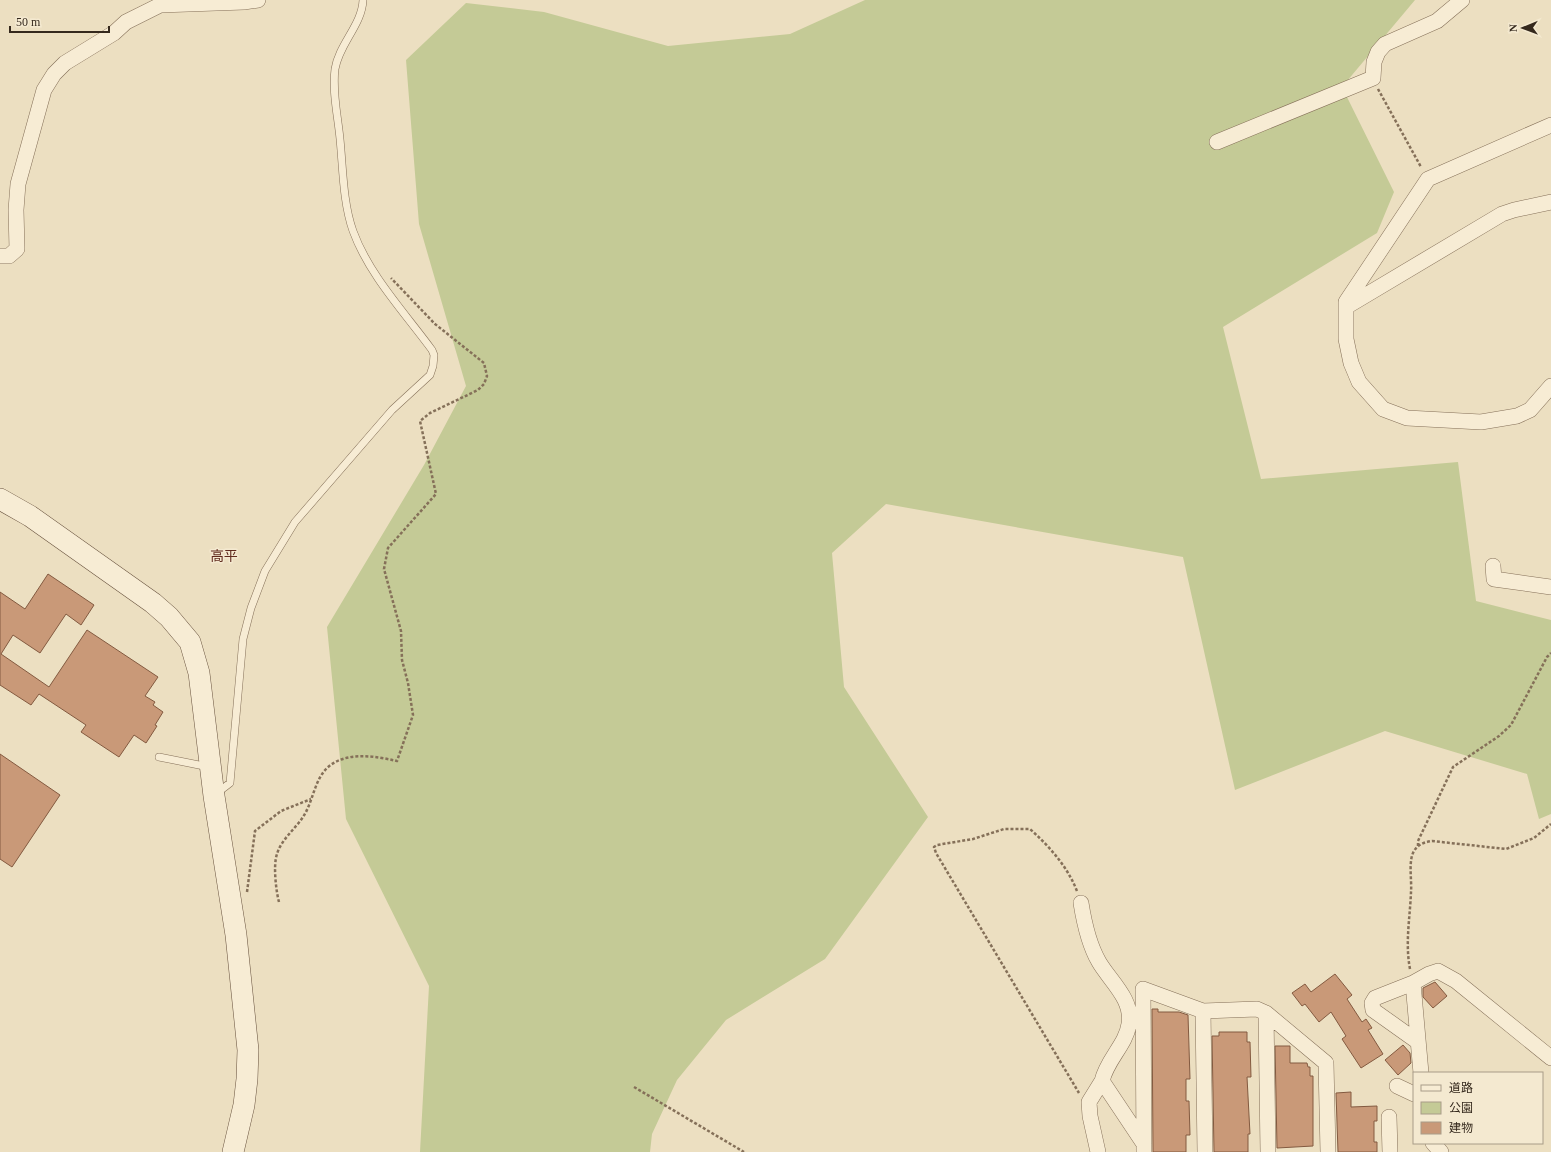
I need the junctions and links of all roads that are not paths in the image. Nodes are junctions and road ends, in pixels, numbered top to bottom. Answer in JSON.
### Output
{"nodes":[{"id":1,"x":258,"y":0,"type":"edge"},
{"id":2,"x":363,"y":0,"type":"edge"},
{"id":3,"x":1462,"y":0,"type":"edge"},
{"id":4,"x":1551,"y":125,"type":"edge"},
{"id":5,"x":1217,"y":142,"type":"dead end"},
{"id":6,"x":1551,"y":202,"type":"edge"},
{"id":7,"x":0,"y":256,"type":"edge"},
{"id":8,"x":1346,"y":307,"type":"junction"},
{"id":9,"x":1551,"y":386,"type":"edge"},
{"id":10,"x":0,"y":499,"type":"edge"},
{"id":11,"x":1493,"y":566,"type":"dead end"},
{"id":12,"x":1551,"y":587,"type":"edge"},
{"id":13,"x":159,"y":758,"type":"dead end"},
{"id":14,"x":211,"y":767,"type":"junction"},
{"id":15,"x":214,"y":796,"type":"junction"},
{"id":16,"x":1081,"y":903,"type":"road end"},
{"id":17,"x":1413,"y":983,"type":"junction"},
{"id":18,"x":1203,"y":1011,"type":"junction"},
{"id":19,"x":1266,"y":1013,"type":"junction"},
{"id":20,"x":1418,"y":1042,"type":"junction"},
{"id":21,"x":1551,"y":1058,"type":"edge"},
{"id":22,"x":1421,"y":1072,"type":"edge"},
{"id":23,"x":1102,"y":1081,"type":"junction"},
{"id":24,"x":1397,"y":1086,"type":"dead end"},
{"id":25,"x":1413,"y":1094,"type":"edge"},
{"id":26,"x":1388,"y":1117,"type":"dead end"},
{"id":27,"x":1434,"y":1144,"type":"edge"},
{"id":28,"x":1144,"y":1148,"type":"edge"},
{"id":29,"x":233,"y":1152,"type":"edge"},
{"id":30,"x":1098,"y":1152,"type":"edge"},
{"id":31,"x":1205,"y":1152,"type":"edge"},
{"id":32,"x":1268,"y":1152,"type":"edge"},
{"id":33,"x":1328,"y":1152,"type":"edge"},
{"id":34,"x":1390,"y":1152,"type":"edge"},
{"id":35,"x":1441,"y":1152,"type":"edge"}],
"edges":[{"from":1,"to":7,"type":"street"},
{"from":2,"to":15,"type":"lane"},
{"from":3,"to":5,"type":"street"},
{"from":4,"to":8,"type":"street"},
{"from":6,"to":8,"type":"street"},
{"from":8,"to":9,"type":"street"},
{"from":10,"to":14,"type":"street"},
{"from":11,"to":12,"type":"street"},
{"from":13,"to":14,"type":"lane"},
{"from":14,"to":15,"type":"street"},
{"from":15,"to":29,"type":"street"},
{"from":16,"to":23,"type":"street"},
{"from":17,"to":20,"type":"street"},
{"from":17,"to":20,"type":"street"},
{"from":17,"to":21,"type":"street"},
{"from":18,"to":19,"type":"street"},
{"from":18,"to":28,"type":"street"},
{"from":18,"to":31,"type":"street"},
{"from":19,"to":32,"type":"street"},
{"from":19,"to":33,"type":"street"},
{"from":20,"to":22,"type":"street"},
{"from":23,"to":28,"type":"street"},
{"from":23,"to":30,"type":"street"},
{"from":24,"to":25,"type":"street"},
{"from":26,"to":34,"type":"street"},
{"from":27,"to":35,"type":"street"}]}
